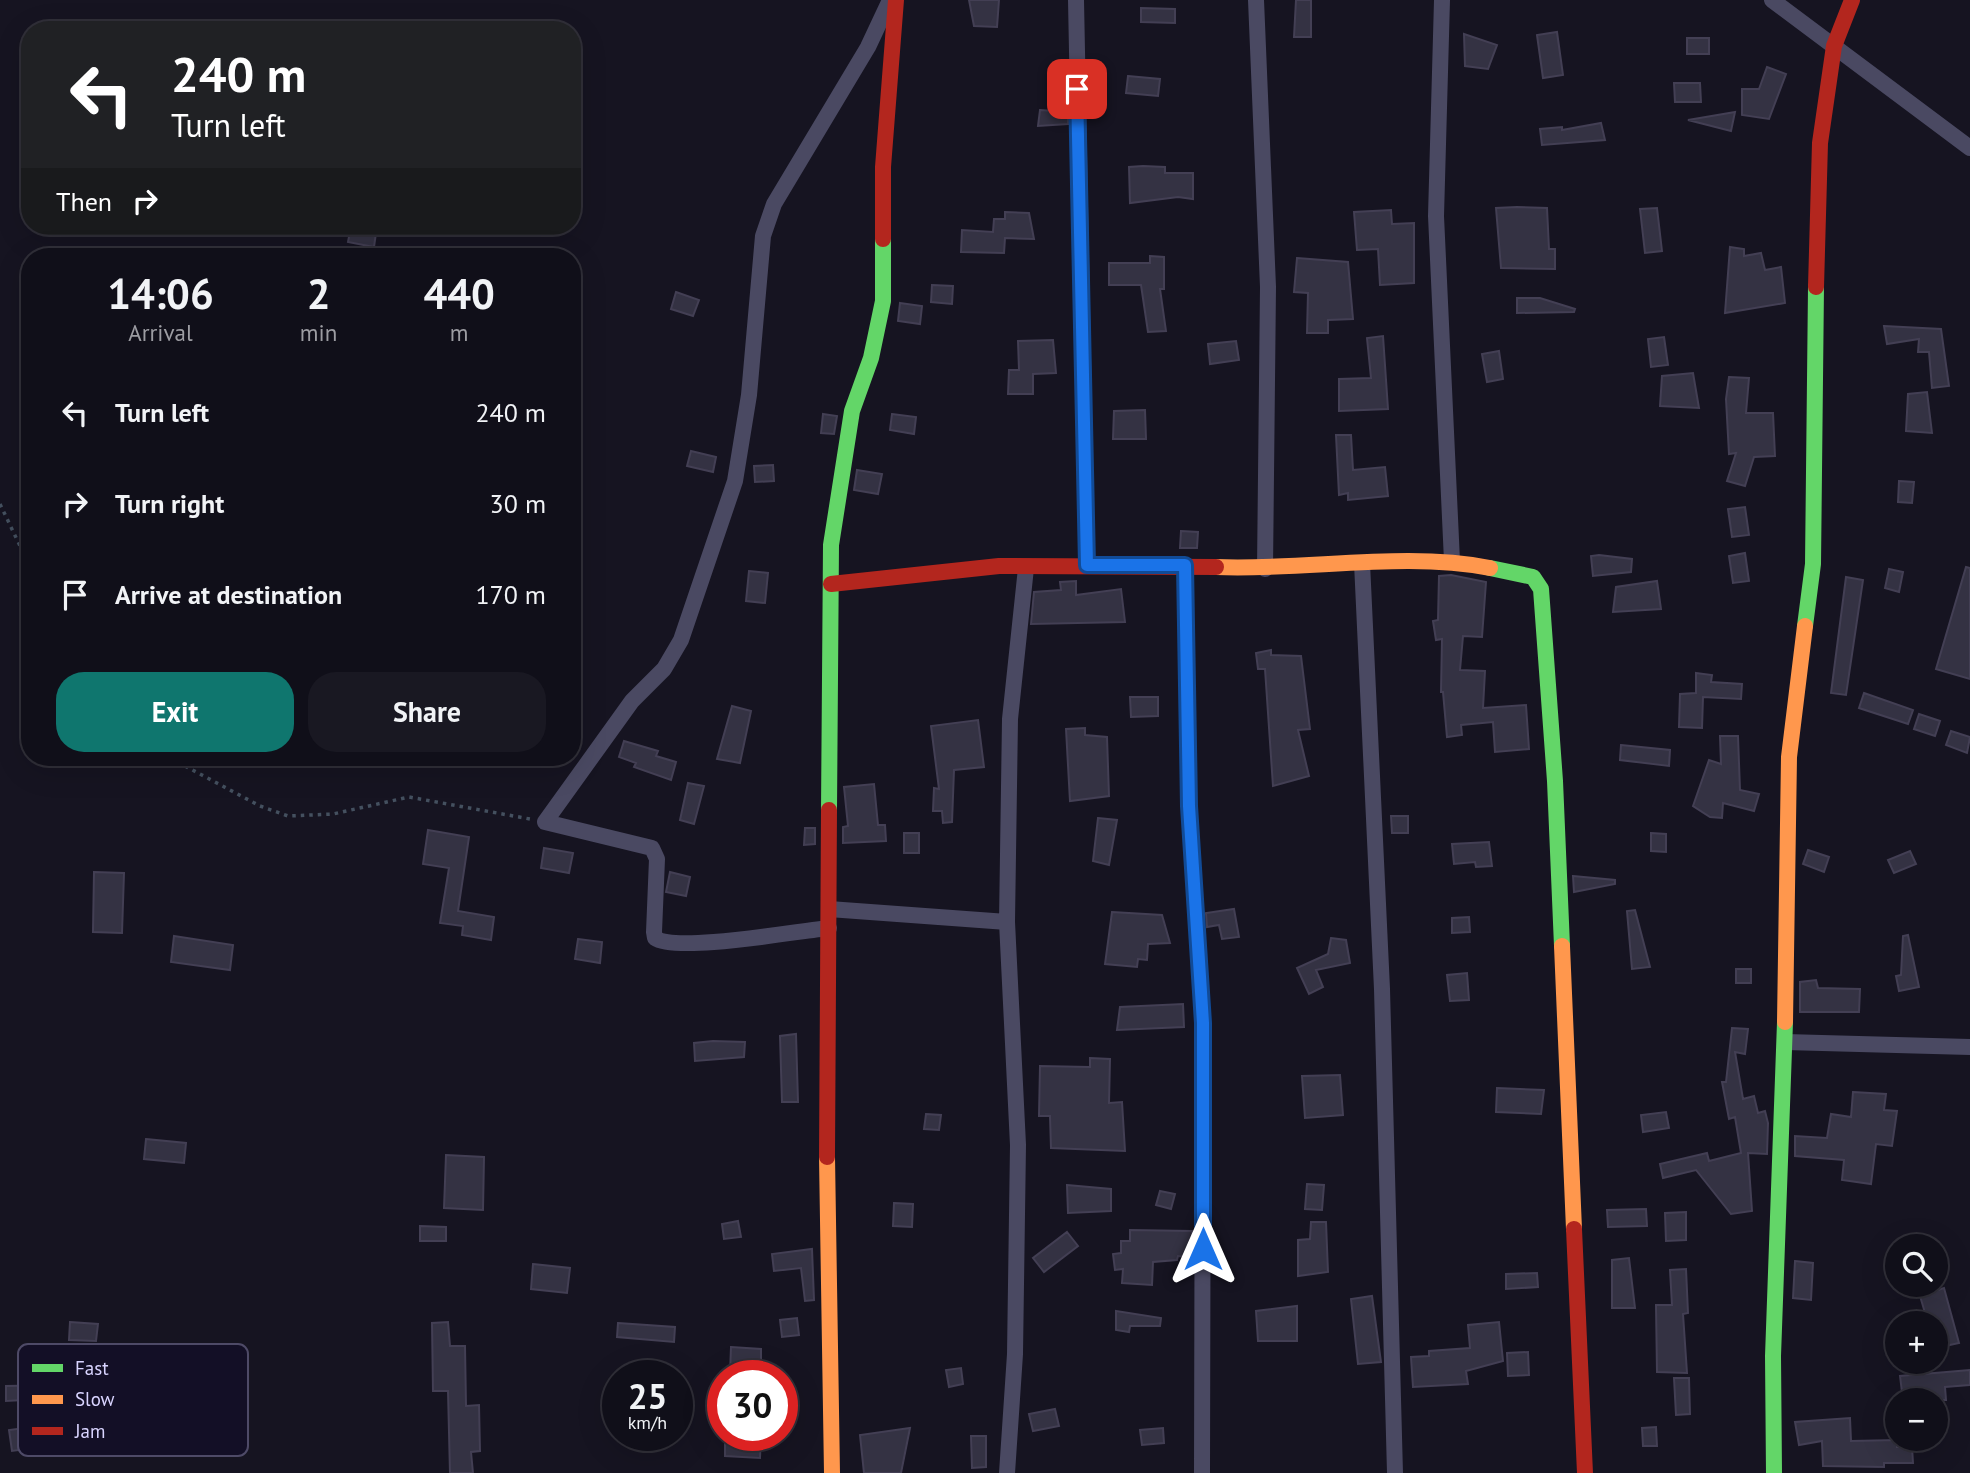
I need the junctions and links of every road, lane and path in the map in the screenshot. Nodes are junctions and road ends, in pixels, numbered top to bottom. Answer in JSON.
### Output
{"nodes":[{"id":1,"x":890,"y":0,"type":"edge"},
{"id":2,"x":896,"y":0,"type":"edge"},
{"id":3,"x":1076,"y":0,"type":"edge"},
{"id":4,"x":1256,"y":0,"type":"edge"},
{"id":5,"x":1442,"y":0,"type":"edge"},
{"id":6,"x":1772,"y":0,"type":"edge"},
{"id":7,"x":1852,"y":0,"type":"edge"},
{"id":8,"x":1834,"y":46,"type":"junction"},
{"id":9,"x":1970,"y":148,"type":"edge"},
{"id":10,"x":0,"y":504,"type":"edge"},
{"id":11,"x":21,"y":548,"type":"edge"},
{"id":12,"x":1452,"y":561,"type":"junction"},
{"id":13,"x":1362,"y":563,"type":"junction"},
{"id":14,"x":1087,"y":565,"type":"junction"},
{"id":15,"x":1185,"y":565,"type":"junction"},
{"id":16,"x":1026,"y":568,"type":"junction"},
{"id":17,"x":1265,"y":569,"type":"junction"},
{"id":18,"x":831,"y":584,"type":"junction"},
{"id":19,"x":185,"y":766,"type":"edge"},
{"id":20,"x":545,"y":822,"type":"junction"},
{"id":21,"x":829,"y":909,"type":"junction"},
{"id":22,"x":1007,"y":922,"type":"junction"},
{"id":23,"x":829,"y":928,"type":"junction"},
{"id":24,"x":1785,"y":1042,"type":"junction"},
{"id":25,"x":1970,"y":1046,"type":"edge"},
{"id":26,"x":832,"y":1473,"type":"edge"},
{"id":27,"x":1007,"y":1473,"type":"edge"},
{"id":28,"x":1202,"y":1473,"type":"edge"},
{"id":29,"x":1395,"y":1473,"type":"edge"},
{"id":30,"x":1586,"y":1473,"type":"edge"},
{"id":31,"x":1774,"y":1473,"type":"edge"}],
"edges":[{"from":1,"to":20,"type":"street"},
{"from":2,"to":18,"type":"street"},
{"from":3,"to":14,"type":"street"},
{"from":4,"to":17,"type":"street"},
{"from":5,"to":12,"type":"street"},
{"from":6,"to":8,"type":"street"},
{"from":7,"to":8,"type":"street"},
{"from":8,"to":9,"type":"street"},
{"from":8,"to":24,"type":"street"},
{"from":10,"to":11,"type":"path"},
{"from":12,"to":13,"type":"street"},
{"from":12,"to":30,"type":"street"},
{"from":13,"to":17,"type":"street"},
{"from":13,"to":29,"type":"street"},
{"from":14,"to":15,"type":"street"},
{"from":14,"to":16,"type":"street"},
{"from":15,"to":17,"type":"street"},
{"from":15,"to":28,"type":"street"},
{"from":16,"to":18,"type":"street"},
{"from":16,"to":22,"type":"street"},
{"from":18,"to":21,"type":"street"},
{"from":19,"to":20,"type":"path"},
{"from":20,"to":23,"type":"street"},
{"from":21,"to":22,"type":"street"},
{"from":21,"to":23,"type":"street"},
{"from":22,"to":27,"type":"street"},
{"from":23,"to":26,"type":"street"},
{"from":24,"to":25,"type":"street"},
{"from":24,"to":31,"type":"street"}]}
